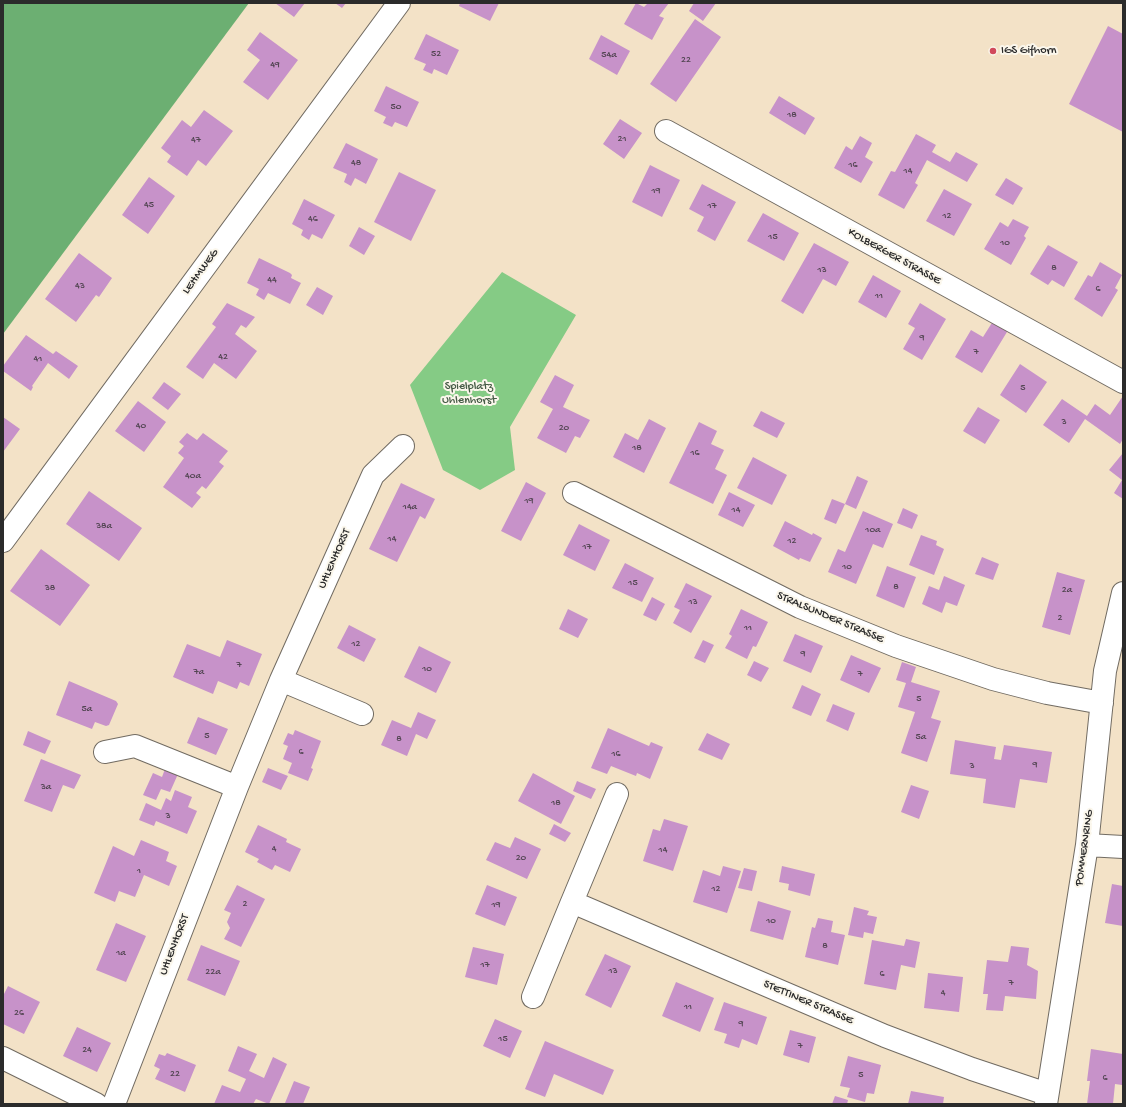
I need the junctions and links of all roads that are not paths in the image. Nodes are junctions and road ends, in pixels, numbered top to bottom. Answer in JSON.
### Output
{"nodes":[{"id":1,"x":398,"y":3,"type":"edge"},
{"id":2,"x":666,"y":131,"type":"dead end"},
{"id":3,"x":1123,"y":382,"type":"edge"},
{"id":4,"x":403,"y":446,"type":"dead end"},
{"id":5,"x":574,"y":493,"type":"dead end"},
{"id":6,"x":3,"y":541,"type":"edge"},
{"id":7,"x":1123,"y":593,"type":"edge"},
{"id":8,"x":280,"y":680,"type":"junction"},
{"id":9,"x":1102,"y":703,"type":"junction"},
{"id":10,"x":362,"y":714,"type":"dead end"},
{"id":11,"x":105,"y":752,"type":"dead end"},
{"id":12,"x":237,"y":787,"type":"junction"},
{"id":13,"x":617,"y":794,"type":"dead end"},
{"id":14,"x":1087,"y":845,"type":"junction"},
{"id":15,"x":1123,"y":847,"type":"edge"},
{"id":16,"x":572,"y":902,"type":"junction"},
{"id":17,"x":533,"y":997,"type":"dead end"},
{"id":18,"x":3,"y":1058,"type":"edge"},
{"id":19,"x":1047,"y":1099,"type":"edge"},
{"id":20,"x":96,"y":1104,"type":"edge"},
{"id":21,"x":114,"y":1104,"type":"edge"}],
"edges":[{"from":1,"to":6,"type":"street","name":"LEHMWEG"},
{"from":2,"to":3,"type":"street","name":"KOLBERGER STRASSE"},
{"from":4,"to":8,"type":"street","name":"UHLENHORST"},
{"from":5,"to":9,"type":"street","name":"STRALSUNDER STRASSE"},
{"from":7,"to":9,"type":"street","name":"POMMERNRING"},
{"from":8,"to":10,"type":"street"},
{"from":8,"to":12,"type":"street","name":"UHLENHORST"},
{"from":9,"to":14,"type":"street","name":"POMMERNRING"},
{"from":11,"to":12,"type":"street"},
{"from":12,"to":21,"type":"street","name":"UHLENHORST"},
{"from":13,"to":16,"type":"street"},
{"from":14,"to":15,"type":"street"},
{"from":14,"to":19,"type":"street","name":"POMMERNRING"},
{"from":16,"to":17,"type":"street"},
{"from":16,"to":19,"type":"street","name":"STETTINER STRASSE"},
{"from":18,"to":20,"type":"street"}]}
